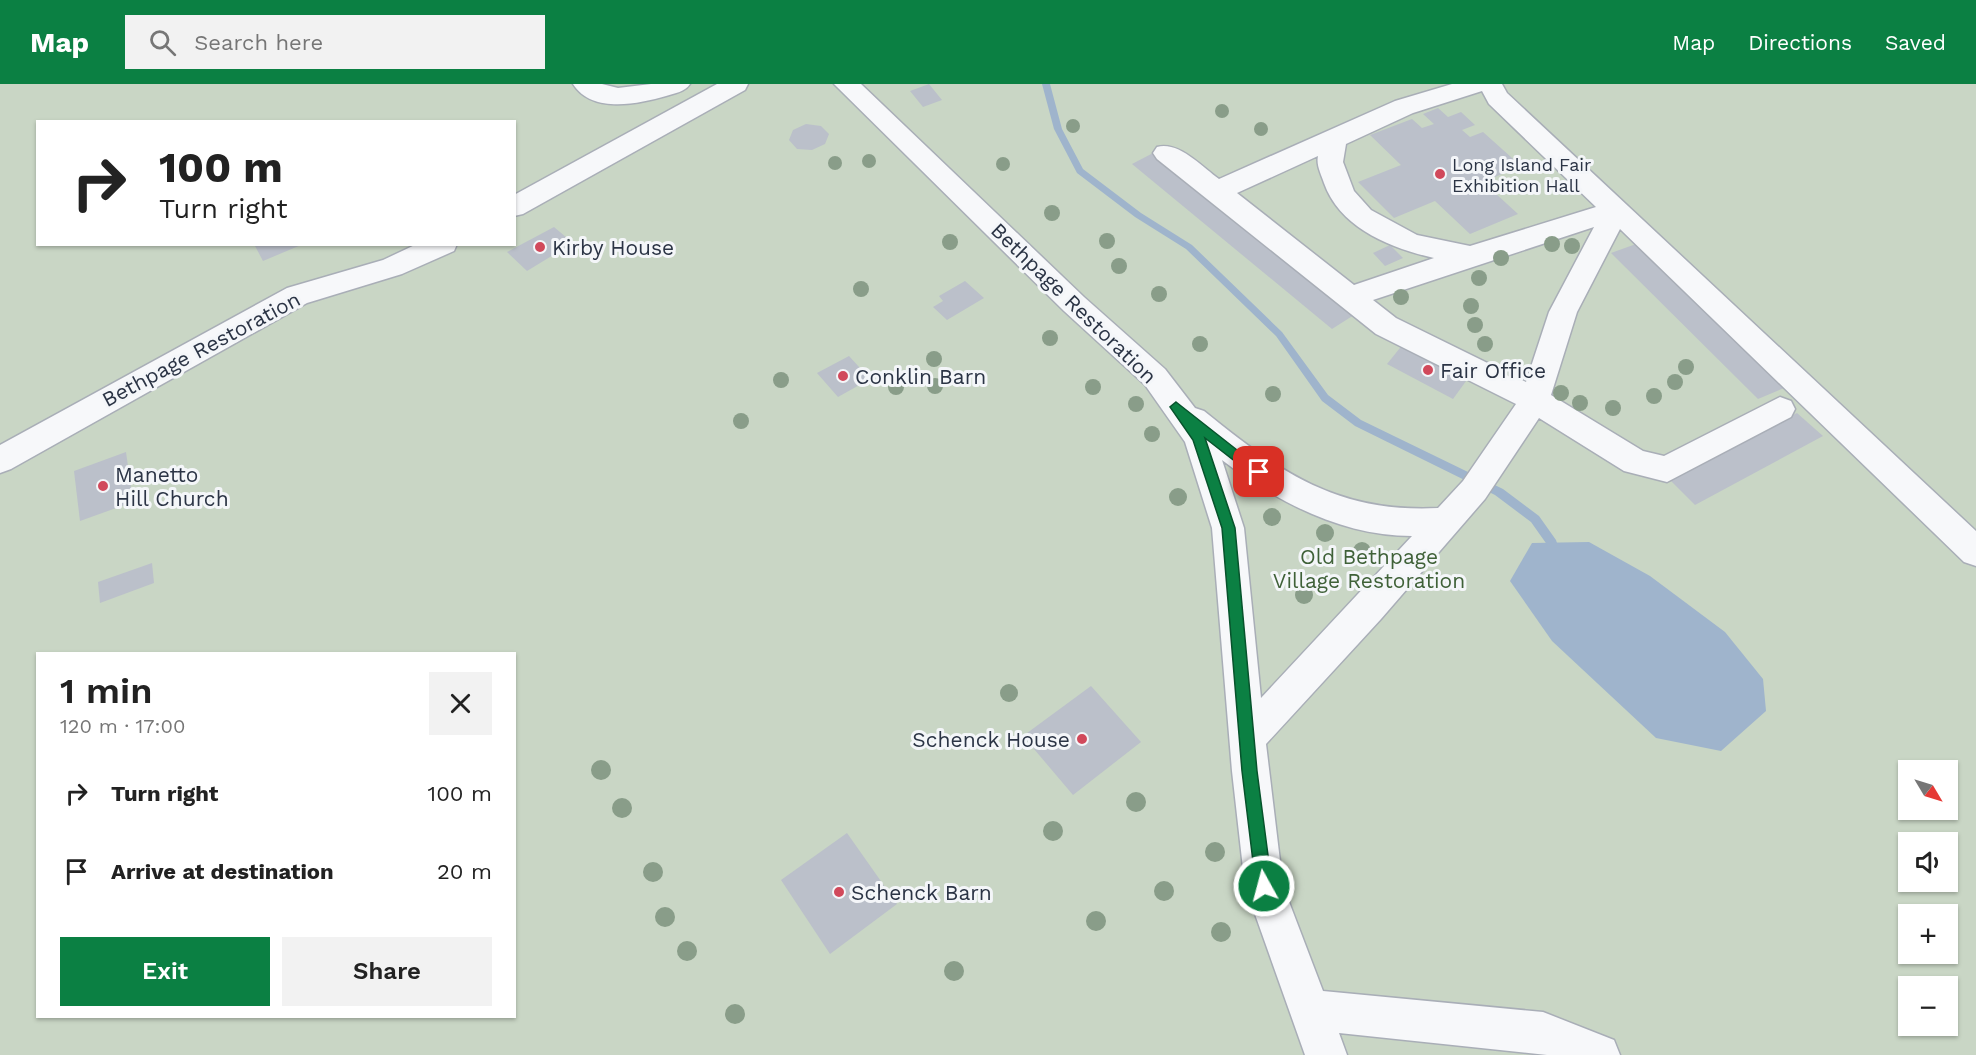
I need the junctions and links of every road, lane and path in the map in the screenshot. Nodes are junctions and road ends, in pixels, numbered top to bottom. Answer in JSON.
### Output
{"nodes":[{"id":1,"x":585,"y":84,"type":"edge"},
{"id":2,"x":736,"y":84,"type":"edge"},
{"id":3,"x":846,"y":84,"type":"edge"},
{"id":4,"x":1479,"y":84,"type":"edge"},
{"id":5,"x":1490,"y":84,"type":"edge"},
{"id":6,"x":673,"y":86,"type":"edge"},
{"id":7,"x":687,"y":110,"type":"junction"},
{"id":8,"x":1334,"y":139,"type":"junction"},
{"id":9,"x":1166,"y":153,"type":"dead end"},
{"id":10,"x":1217,"y":190,"type":"junction"},
{"id":11,"x":516,"y":206,"type":"edge"},
{"id":12,"x":1616,"y":210,"type":"junction"},
{"id":13,"x":439,"y":246,"type":"edge"},
{"id":14,"x":1470,"y":256,"type":"junction"},
{"id":15,"x":1349,"y":297,"type":"junction"},
{"id":16,"x":1535,"y":400,"type":"junction"},
{"id":17,"x":1176,"y":407,"type":"junction"},
{"id":18,"x":1780,"y":409,"type":"dead end"},
{"id":19,"x":0,"y":460,"type":"edge"},
{"id":20,"x":1447,"y":521,"type":"junction"},
{"id":21,"x":1976,"y":552,"type":"edge"},
{"id":22,"x":1247,"y":738,"type":"junction"},
{"id":23,"x":1310,"y":1010,"type":"junction"},
{"id":24,"x":1326,"y":1055,"type":"edge"},
{"id":25,"x":1599,"y":1055,"type":"edge"}],
"edges":[{"from":1,"to":6,"type":"street"},
{"from":2,"to":7,"type":"street"},
{"from":3,"to":17,"type":"street","name":"Bethpage Restoration"},
{"from":4,"to":8,"type":"street"},
{"from":5,"to":12,"type":"street"},
{"from":6,"to":7,"type":"street"},
{"from":7,"to":11,"type":"street"},
{"from":8,"to":10,"type":"street"},
{"from":8,"to":14,"type":"street"},
{"from":9,"to":10,"type":"street"},
{"from":10,"to":15,"type":"street"},
{"from":12,"to":14,"type":"street"},
{"from":12,"to":16,"type":"street"},
{"from":12,"to":21,"type":"street"},
{"from":13,"to":19,"type":"street","name":"Bethpage Restoration"},
{"from":14,"to":15,"type":"street"},
{"from":15,"to":16,"type":"street"},
{"from":16,"to":18,"type":"street"},
{"from":16,"to":20,"type":"street"},
{"from":17,"to":20,"type":"street"},
{"from":17,"to":22,"type":"street","name":"Bethpage Restoration"},
{"from":20,"to":22,"type":"street"},
{"from":22,"to":23,"type":"street","name":"Bethpage Restoration"},
{"from":23,"to":24,"type":"street","name":"Bethpage Restoration"},
{"from":23,"to":25,"type":"street"}]}
